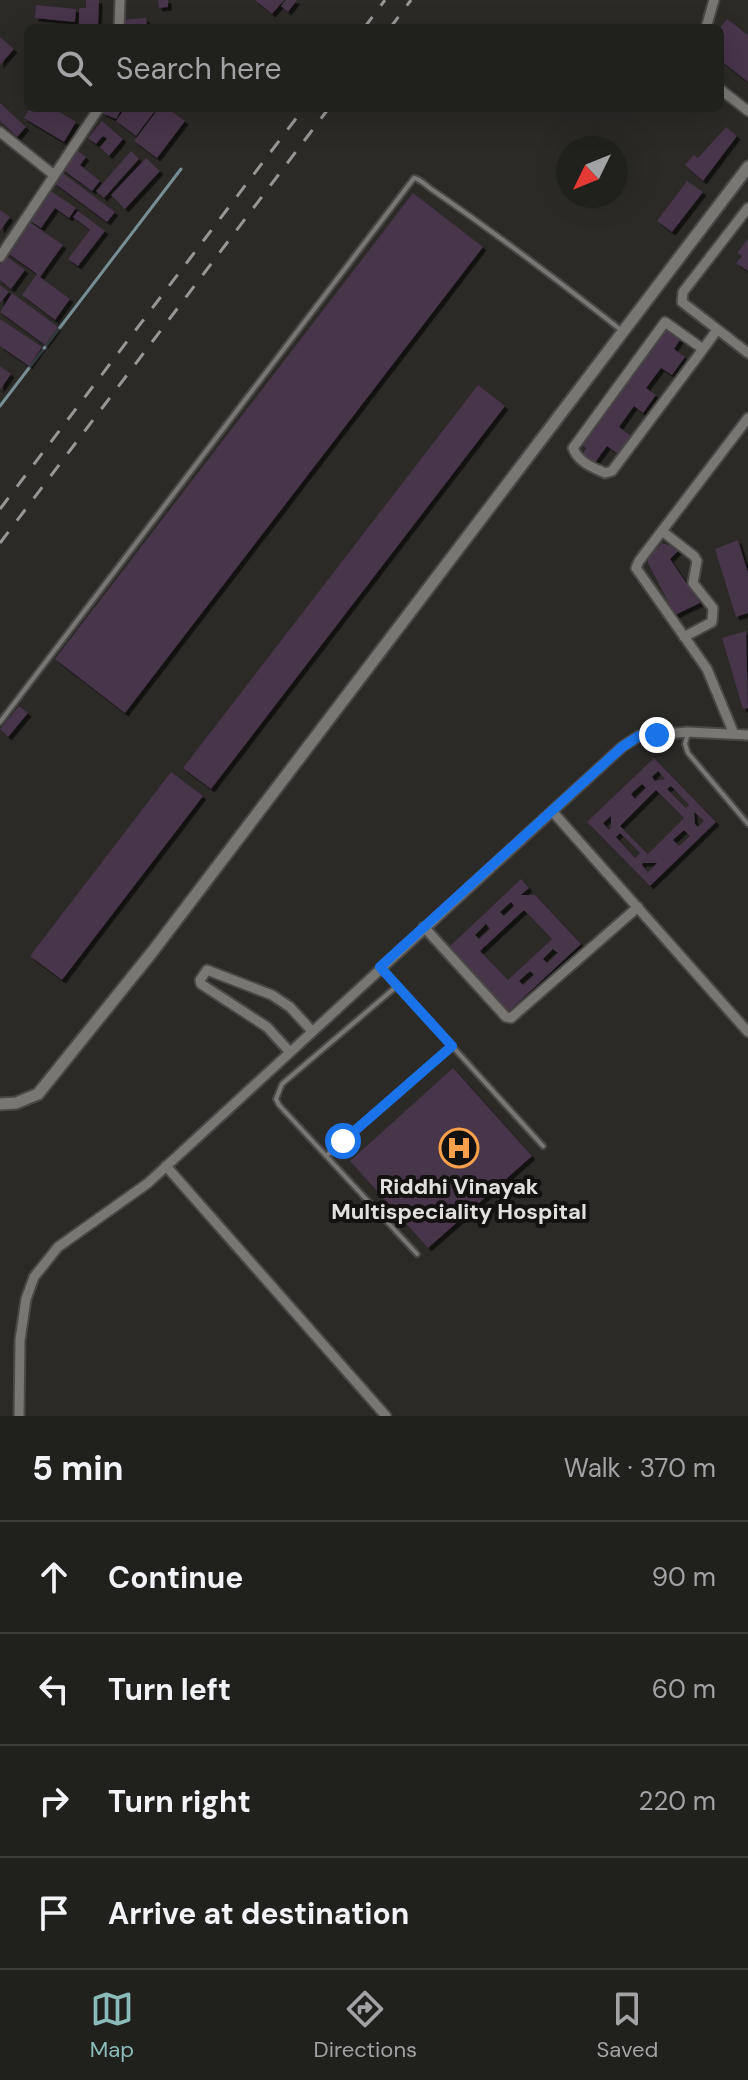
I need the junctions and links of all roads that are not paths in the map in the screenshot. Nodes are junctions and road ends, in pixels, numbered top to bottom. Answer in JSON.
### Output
{"nodes":[{"id":1,"x":120,"y":0,"type":"edge"},
{"id":2,"x":714,"y":0,"type":"edge"},
{"id":3,"x":119,"y":24,"type":"edge"},
{"id":4,"x":707,"y":24,"type":"edge"},
{"id":5,"x":724,"y":92,"type":"edge"},
{"id":6,"x":748,"y":111,"type":"edge"},
{"id":7,"x":96,"y":112,"type":"edge"},
{"id":8,"x":0,"y":132,"type":"edge"},
{"id":9,"x":748,"y":167,"type":"edge"},
{"id":10,"x":54,"y":175,"type":"junction"},
{"id":11,"x":748,"y":208,"type":"edge"},
{"id":12,"x":0,"y":257,"type":"edge"},
{"id":13,"x":717,"y":330,"type":"junction"},
{"id":14,"x":623,"y":331,"type":"junction"},
{"id":15,"x":703,"y":349,"type":"junction"},
{"id":16,"x":748,"y":353,"type":"edge"},
{"id":17,"x":748,"y":418,"type":"edge"},
{"id":18,"x":662,"y":531,"type":"junction"},
{"id":19,"x":684,"y":637,"type":"junction"},
{"id":20,"x":0,"y":722,"type":"edge"},
{"id":21,"x":688,"y":732,"type":"junction"},
{"id":22,"x":734,"y":734,"type":"junction"},
{"id":23,"x":748,"y":735,"type":"edge"},
{"id":24,"x":552,"y":811,"type":"junction"},
{"id":25,"x":748,"y":824,"type":"edge"},
{"id":26,"x":638,"y":907,"type":"junction"},
{"id":27,"x":424,"y":927,"type":"junction"},
{"id":28,"x":380,"y":967,"type":"junction"},
{"id":29,"x":397,"y":986,"type":"junction"},
{"id":30,"x":311,"y":1030,"type":"junction"},
{"id":31,"x":748,"y":1032,"type":"edge"},
{"id":32,"x":452,"y":1046,"type":"junction"},
{"id":33,"x":289,"y":1051,"type":"junction"},
{"id":34,"x":0,"y":1104,"type":"edge"},
{"id":35,"x":543,"y":1146,"type":"dead end"},
{"id":36,"x":326,"y":1156,"type":"junction"},
{"id":37,"x":166,"y":1166,"type":"junction"},
{"id":38,"x":417,"y":1254,"type":"dead end"},
{"id":39,"x":19,"y":1416,"type":"edge"},
{"id":40,"x":386,"y":1416,"type":"edge"}],
"edges":[{"from":1,"to":3,"type":"street"},
{"from":2,"to":4,"type":"street"},
{"from":5,"to":6,"type":"street"},
{"from":7,"to":10,"type":"street"},
{"from":8,"to":10,"type":"street"},
{"from":9,"to":14,"type":"street"},
{"from":10,"to":12,"type":"street"},
{"from":11,"to":13,"type":"street"},
{"from":13,"to":15,"type":"street"},
{"from":13,"to":16,"type":"street"},
{"from":14,"to":20,"type":"lane"},
{"from":14,"to":34,"type":"street"},
{"from":15,"to":15,"type":"street"},
{"from":17,"to":18,"type":"street"},
{"from":18,"to":19,"type":"street"},
{"from":18,"to":19,"type":"street"},
{"from":19,"to":22,"type":"street"},
{"from":21,"to":22,"type":"street"},
{"from":21,"to":24,"type":"street"},
{"from":21,"to":25,"type":"lane"},
{"from":22,"to":23,"type":"street"},
{"from":24,"to":26,"type":"street"},
{"from":24,"to":27,"type":"street"},
{"from":26,"to":27,"type":"street"},
{"from":26,"to":31,"type":"street"},
{"from":27,"to":28,"type":"street"},
{"from":28,"to":29,"type":"lane"},
{"from":28,"to":30,"type":"street"},
{"from":29,"to":32,"type":"lane"},
{"from":29,"to":36,"type":"lane"},
{"from":30,"to":33,"type":"street"},
{"from":30,"to":33,"type":"street"},
{"from":32,"to":35,"type":"lane"},
{"from":32,"to":36,"type":"lane"},
{"from":33,"to":37,"type":"street"},
{"from":36,"to":38,"type":"lane"},
{"from":37,"to":39,"type":"street"},
{"from":37,"to":40,"type":"street"}]}
